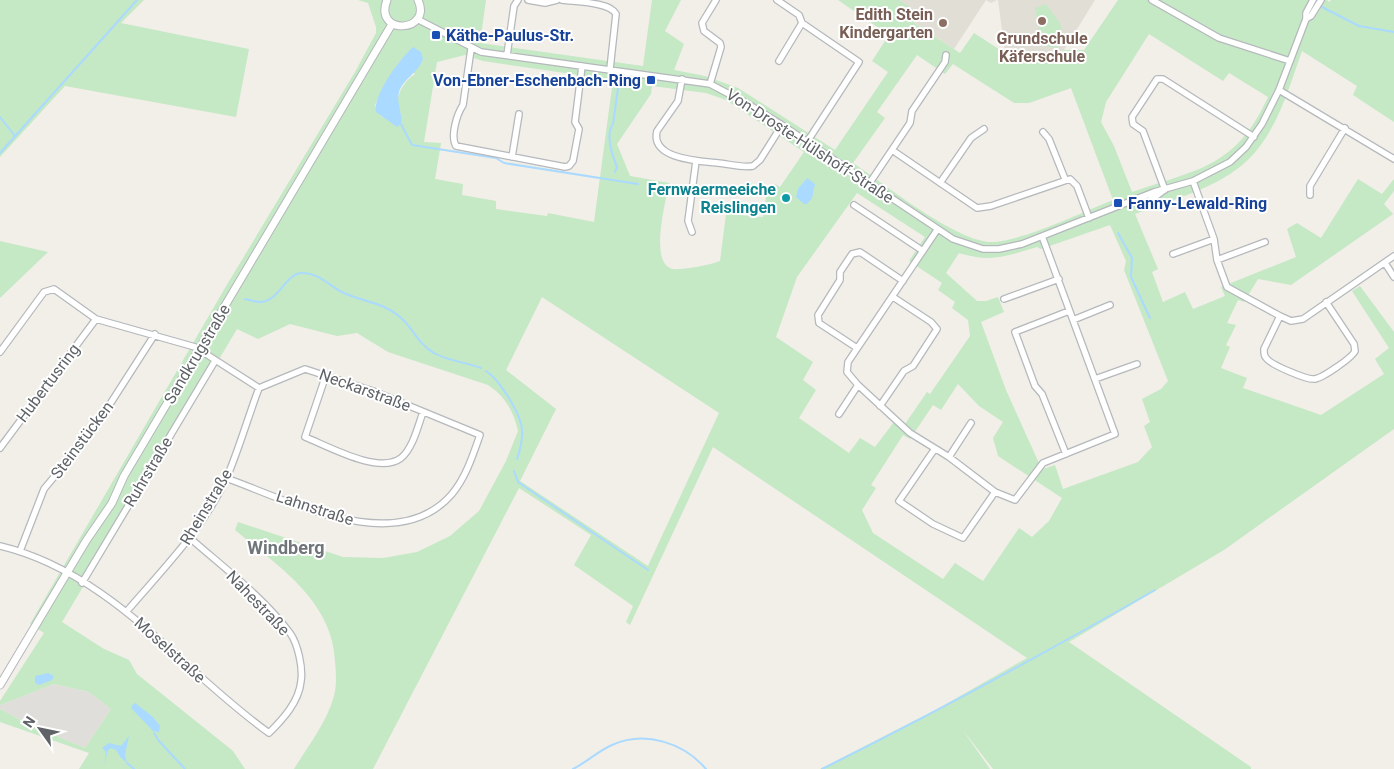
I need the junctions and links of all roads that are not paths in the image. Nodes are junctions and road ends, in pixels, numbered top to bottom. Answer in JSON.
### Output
{"nodes":[{"id":1,"x":418,"y":0,"type":"edge"},
{"id":2,"x":518,"y":0,"type":"edge"},
{"id":3,"x":528,"y":0,"type":"edge"},
{"id":4,"x":558,"y":0,"type":"edge"},
{"id":5,"x":562,"y":0,"type":"edge"},
{"id":6,"x":716,"y":0,"type":"edge"},
{"id":7,"x":777,"y":0,"type":"edge"},
{"id":8,"x":1152,"y":0,"type":"edge"},
{"id":9,"x":1313,"y":0,"type":"edge"},
{"id":10,"x":1321,"y":0,"type":"edge"},
{"id":11,"x":385,"y":1,"type":"edge"},
{"id":12,"x":1312,"y":8,"type":"junction"},
{"id":13,"x":417,"y":19,"type":"junction"},
{"id":14,"x":392,"y":24,"type":"junction"},
{"id":15,"x":802,"y":24,"type":"junction"},
{"id":16,"x":471,"y":49,"type":"junction"},
{"id":17,"x":507,"y":55,"type":"junction"},
{"id":18,"x":946,"y":55,"type":"dead end"},
{"id":19,"x":779,"y":61,"type":"dead end"},
{"id":20,"x":1290,"y":61,"type":"junction"},
{"id":21,"x":582,"y":66,"type":"junction"},
{"id":22,"x":610,"y":69,"type":"junction"},
{"id":23,"x":682,"y":79,"type":"junction"},
{"id":24,"x":710,"y":84,"type":"junction"},
{"id":25,"x":1278,"y":90,"type":"junction"},
{"id":26,"x":519,"y":114,"type":"dead end"},
{"id":27,"x":782,"y":125,"type":"junction"},
{"id":28,"x":1345,"y":128,"type":"junction"},
{"id":29,"x":984,"y":129,"type":"dead end"},
{"id":30,"x":1042,"y":132,"type":"dead end"},
{"id":31,"x":1254,"y":137,"type":"junction"},
{"id":32,"x":807,"y":142,"type":"junction"},
{"id":33,"x":892,"y":150,"type":"junction"},
{"id":34,"x":512,"y":157,"type":"junction"},
{"id":35,"x":1394,"y":159,"type":"edge"},
{"id":36,"x":696,"y":161,"type":"junction"},
{"id":37,"x":1065,"y":179,"type":"junction"},
{"id":38,"x":1193,"y":181,"type":"junction"},
{"id":39,"x":940,"y":183,"type":"junction"},
{"id":40,"x":869,"y":184,"type":"junction"},
{"id":41,"x":1165,"y":190,"type":"junction"},
{"id":42,"x":1310,"y":195,"type":"dead end"},
{"id":43,"x":854,"y":205,"type":"dead end"},
{"id":44,"x":1089,"y":218,"type":"junction"},
{"id":45,"x":936,"y":230,"type":"junction"},
{"id":46,"x":692,"y":232,"type":"dead end"},
{"id":47,"x":1042,"y":236,"type":"junction"},
{"id":48,"x":1214,"y":238,"type":"junction"},
{"id":49,"x":1265,"y":242,"type":"dead end"},
{"id":50,"x":922,"y":252,"type":"junction"},
{"id":51,"x":1173,"y":254,"type":"dead end"},
{"id":52,"x":1394,"y":256,"type":"edge"},
{"id":53,"x":1217,"y":260,"type":"junction"},
{"id":54,"x":1384,"y":263,"type":"junction"},
{"id":55,"x":1394,"y":276,"type":"edge"},
{"id":56,"x":1059,"y":279,"type":"junction"},
{"id":57,"x":903,"y":281,"type":"junction"},
{"id":58,"x":893,"y":297,"type":"junction"},
{"id":59,"x":1004,"y":299,"type":"dead end"},
{"id":60,"x":1326,"y":302,"type":"junction"},
{"id":61,"x":1110,"y":305,"type":"dead end"},
{"id":62,"x":1069,"y":311,"type":"junction"},
{"id":63,"x":1280,"y":316,"type":"junction"},
{"id":64,"x":96,"y":318,"type":"junction"},
{"id":65,"x":1073,"y":320,"type":"junction"},
{"id":66,"x":155,"y":334,"type":"junction"},
{"id":67,"x":857,"y":348,"type":"junction"},
{"id":68,"x":200,"y":350,"type":"junction"},
{"id":69,"x":0,"y":352,"type":"edge"},
{"id":70,"x":215,"y":361,"type":"junction"},
{"id":71,"x":1137,"y":364,"type":"dead end"},
{"id":72,"x":326,"y":375,"type":"junction"},
{"id":73,"x":1095,"y":379,"type":"junction"},
{"id":74,"x":858,"y":385,"type":"junction"},
{"id":75,"x":259,"y":388,"type":"junction"},
{"id":76,"x":880,"y":406,"type":"junction"},
{"id":77,"x":423,"y":412,"type":"junction"},
{"id":78,"x":840,"y":414,"type":"dead end"},
{"id":79,"x":971,"y":423,"type":"dead end"},
{"id":80,"x":480,"y":435,"type":"joint"},
{"id":81,"x":0,"y":448,"type":"edge"},
{"id":82,"x":934,"y":450,"type":"junction"},
{"id":83,"x":1066,"y":454,"type":"junction"},
{"id":84,"x":949,"y":457,"type":"junction"},
{"id":85,"x":226,"y":478,"type":"junction"},
{"id":86,"x":995,"y":492,"type":"junction"},
{"id":87,"x":190,"y":538,"type":"junction"},
{"id":88,"x":0,"y":546,"type":"edge"},
{"id":89,"x":20,"y":551,"type":"junction"},
{"id":90,"x":67,"y":574,"type":"junction"},
{"id":91,"x":82,"y":583,"type":"junction"},
{"id":92,"x":126,"y":611,"type":"junction"},
{"id":93,"x":0,"y":684,"type":"edge"},
{"id":94,"x":269,"y":733,"type":"joint"}],
"edges":[{"from":1,"to":13,"type":"street"},
{"from":2,"to":17,"type":"street"},
{"from":3,"to":4,"type":"street"},
{"from":5,"to":22,"type":"street"},
{"from":6,"to":24,"type":"street"},
{"from":7,"to":15,"type":"street"},
{"from":8,"to":20,"type":"street"},
{"from":9,"to":12,"type":"street","name":"Von-Droste-Hülshoff-Straße"},
{"from":10,"to":12,"type":"street","name":"Von-Droste-Hülshoff-Straße"},
{"from":11,"to":14,"type":"street"},
{"from":12,"to":20,"type":"street","name":"Von-Droste-Hülshoff-Straße"},
{"from":13,"to":14,"type":"street"},
{"from":13,"to":16,"type":"street","name":"Von-Droste-Hülshoff-Straße"},
{"from":14,"to":68,"type":"street","name":"Sandkrugstraße"},
{"from":15,"to":19,"type":"street"},
{"from":15,"to":32,"type":"street"},
{"from":16,"to":17,"type":"street","name":"Von-Droste-Hülshoff-Straße"},
{"from":16,"to":34,"type":"street"},
{"from":17,"to":21,"type":"street","name":"Von-Droste-Hülshoff-Straße"},
{"from":18,"to":33,"type":"street"},
{"from":20,"to":25,"type":"street","name":"Von-Droste-Hülshoff-Straße"},
{"from":21,"to":22,"type":"street","name":"Von-Droste-Hülshoff-Straße"},
{"from":21,"to":34,"type":"street"},
{"from":22,"to":23,"type":"street","name":"Von-Droste-Hülshoff-Straße"},
{"from":23,"to":24,"type":"street","name":"Von-Droste-Hülshoff-Straße"},
{"from":23,"to":36,"type":"street"},
{"from":24,"to":27,"type":"street","name":"Von-Droste-Hülshoff-Straße"},
{"from":25,"to":28,"type":"street"},
{"from":25,"to":31,"type":"street","name":"Von-Droste-Hülshoff-Straße"},
{"from":26,"to":34,"type":"street"},
{"from":27,"to":32,"type":"street","name":"Von-Droste-Hülshoff-Straße"},
{"from":27,"to":36,"type":"street"},
{"from":28,"to":35,"type":"street"},
{"from":28,"to":42,"type":"street"},
{"from":29,"to":39,"type":"street"},
{"from":30,"to":37,"type":"street"},
{"from":31,"to":38,"type":"street","name":"Von-Droste-Hülshoff-Straße"},
{"from":31,"to":41,"type":"street"},
{"from":32,"to":40,"type":"street","name":"Von-Droste-Hülshoff-Straße"},
{"from":33,"to":39,"type":"street"},
{"from":33,"to":40,"type":"street"},
{"from":36,"to":46,"type":"street"},
{"from":37,"to":39,"type":"street"},
{"from":37,"to":44,"type":"street"},
{"from":38,"to":41,"type":"street","name":"Von-Droste-Hülshoff-Straße"},
{"from":38,"to":48,"type":"street"},
{"from":40,"to":45,"type":"street","name":"Von-Droste-Hülshoff-Straße"},
{"from":41,"to":44,"type":"street","name":"Von-Droste-Hülshoff-Straße"},
{"from":43,"to":50,"type":"street"},
{"from":44,"to":47,"type":"street","name":"Von-Droste-Hülshoff-Straße"},
{"from":45,"to":47,"type":"street","name":"Von-Droste-Hülshoff-Straße"},
{"from":45,"to":50,"type":"street"},
{"from":47,"to":56,"type":"street"},
{"from":48,"to":51,"type":"street"},
{"from":48,"to":53,"type":"street"},
{"from":49,"to":53,"type":"street"},
{"from":50,"to":57,"type":"street"},
{"from":52,"to":54,"type":"street"},
{"from":53,"to":63,"type":"street"},
{"from":54,"to":55,"type":"street"},
{"from":54,"to":60,"type":"street"},
{"from":56,"to":59,"type":"street"},
{"from":56,"to":62,"type":"street"},
{"from":57,"to":58,"type":"street"},
{"from":57,"to":67,"type":"street"},
{"from":58,"to":67,"type":"street"},
{"from":58,"to":76,"type":"street"},
{"from":60,"to":63,"type":"street"},
{"from":60,"to":63,"type":"street"},
{"from":61,"to":65,"type":"street"},
{"from":62,"to":65,"type":"street"},
{"from":62,"to":83,"type":"street"},
{"from":64,"to":66,"type":"street"},
{"from":64,"to":69,"type":"street"},
{"from":64,"to":81,"type":"street","name":"Hubertusring"},
{"from":65,"to":73,"type":"street"},
{"from":66,"to":68,"type":"street"},
{"from":66,"to":89,"type":"street","name":"Steinstücken"},
{"from":67,"to":74,"type":"street"},
{"from":68,"to":70,"type":"street"},
{"from":68,"to":90,"type":"street","name":"Sandkrugstraße"},
{"from":70,"to":75,"type":"street"},
{"from":70,"to":91,"type":"street","name":"Ruhrstraße"},
{"from":71,"to":73,"type":"street"},
{"from":72,"to":75,"type":"street","name":"Neckarstraße"},
{"from":72,"to":77,"type":"street","name":"Neckarstraße"},
{"from":72,"to":77,"type":"street"},
{"from":73,"to":83,"type":"street"},
{"from":74,"to":76,"type":"street"},
{"from":74,"to":78,"type":"street"},
{"from":75,"to":85,"type":"street","name":"Rheinstraße"},
{"from":76,"to":82,"type":"street"},
{"from":77,"to":80,"type":"street","name":"Neckarstraße"},
{"from":79,"to":84,"type":"street"},
{"from":80,"to":85,"type":"street","name":"Lahnstraße"},
{"from":82,"to":84,"type":"street"},
{"from":82,"to":86,"type":"street"},
{"from":83,"to":86,"type":"street"},
{"from":84,"to":86,"type":"street"},
{"from":85,"to":87,"type":"street","name":"Rheinstraße"},
{"from":87,"to":92,"type":"street","name":"Rheinstraße"},
{"from":87,"to":94,"type":"street","name":"Nahestraße"},
{"from":88,"to":89,"type":"street","name":"Moselstraße"},
{"from":89,"to":90,"type":"street","name":"Moselstraße"},
{"from":90,"to":91,"type":"street","name":"Moselstraße"},
{"from":90,"to":93,"type":"street","name":"Sandkrugstraße"},
{"from":91,"to":92,"type":"street","name":"Moselstraße"},
{"from":92,"to":94,"type":"street","name":"Moselstraße"}]}
